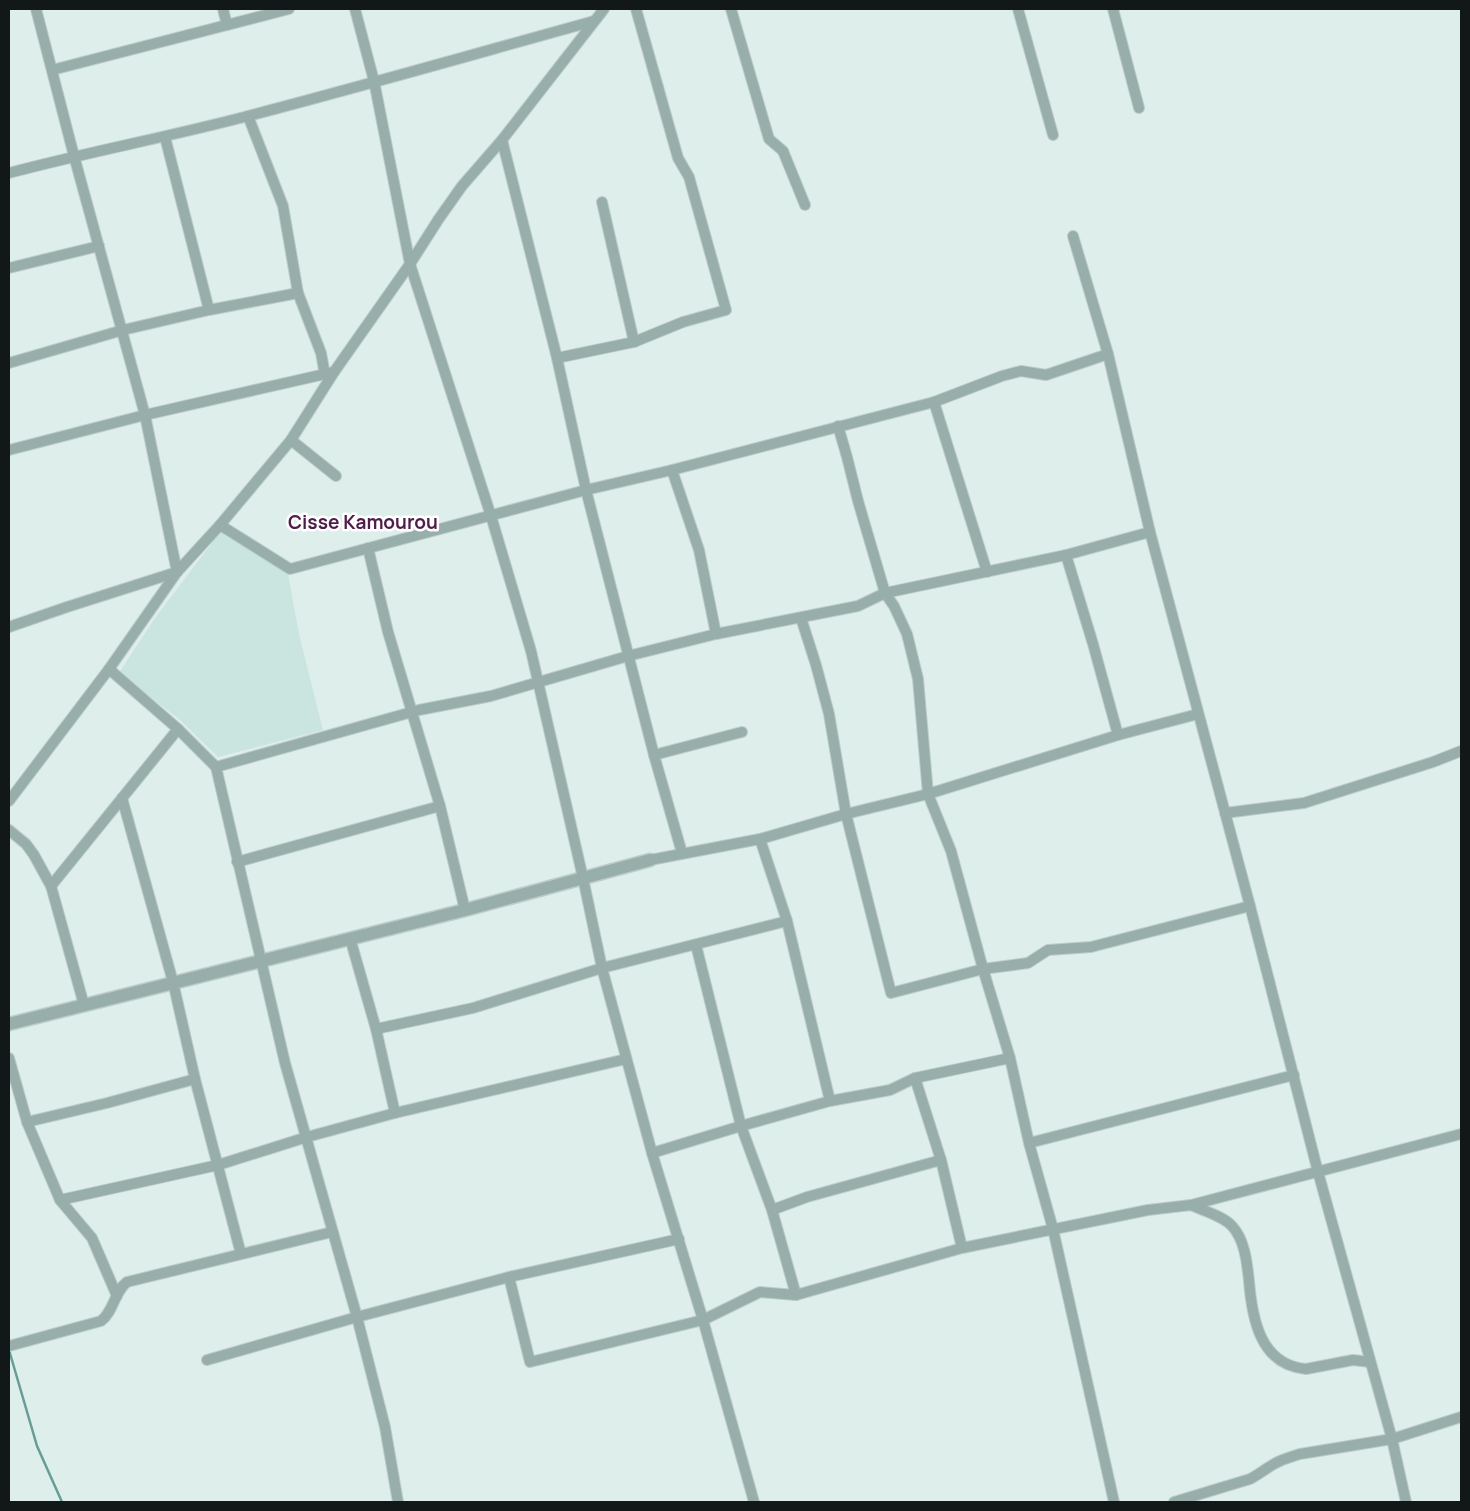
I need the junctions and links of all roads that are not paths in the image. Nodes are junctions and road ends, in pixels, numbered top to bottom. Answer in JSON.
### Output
{"nodes":[{"id":1,"x":36,"y":9,"type":"edge"},
{"id":2,"x":223,"y":9,"type":"edge"},
{"id":3,"x":289,"y":9,"type":"edge"},
{"id":4,"x":355,"y":9,"type":"edge"},
{"id":5,"x":604,"y":9,"type":"edge"},
{"id":6,"x":636,"y":9,"type":"edge"},
{"id":7,"x":731,"y":9,"type":"edge"},
{"id":8,"x":1018,"y":9,"type":"edge"},
{"id":9,"x":1112,"y":9,"type":"edge"},
{"id":10,"x":594,"y":21,"type":"junction"},
{"id":11,"x":227,"y":25,"type":"junction"},
{"id":12,"x":52,"y":70,"type":"junction"},
{"id":13,"x":374,"y":81,"type":"junction"},
{"id":14,"x":1139,"y":108,"type":"dead end"},
{"id":15,"x":248,"y":116,"type":"junction"},
{"id":16,"x":1053,"y":135,"type":"dead end"},
{"id":17,"x":164,"y":137,"type":"junction"},
{"id":18,"x":502,"y":140,"type":"junction"},
{"id":19,"x":74,"y":156,"type":"junction"},
{"id":20,"x":9,"y":173,"type":"edge"},
{"id":21,"x":602,"y":202,"type":"dead end"},
{"id":22,"x":805,"y":205,"type":"dead end"},
{"id":23,"x":1073,"y":236,"type":"dead end"},
{"id":24,"x":99,"y":246,"type":"junction"},
{"id":25,"x":410,"y":264,"type":"junction"},
{"id":26,"x":9,"y":268,"type":"edge"},
{"id":27,"x":298,"y":293,"type":"junction"},
{"id":28,"x":209,"y":310,"type":"junction"},
{"id":29,"x":123,"y":330,"type":"junction"},
{"id":30,"x":634,"y":342,"type":"junction"},
{"id":31,"x":1108,"y":354,"type":"junction"},
{"id":32,"x":556,"y":358,"type":"junction"},
{"id":33,"x":9,"y":363,"type":"edge"},
{"id":34,"x":329,"y":373,"type":"junction"},
{"id":35,"x":934,"y":402,"type":"junction"},
{"id":36,"x":145,"y":415,"type":"junction"},
{"id":37,"x":838,"y":426,"type":"junction"},
{"id":38,"x":291,"y":440,"type":"junction"},
{"id":39,"x":9,"y":450,"type":"edge"},
{"id":40,"x":672,"y":470,"type":"junction"},
{"id":41,"x":336,"y":476,"type":"dead end"},
{"id":42,"x":586,"y":490,"type":"junction"},
{"id":43,"x":492,"y":516,"type":"junction"},
{"id":44,"x":220,"y":524,"type":"junction"},
{"id":45,"x":1150,"y":532,"type":"junction"},
{"id":46,"x":368,"y":548,"type":"junction"},
{"id":47,"x":1066,"y":555,"type":"junction"},
{"id":48,"x":177,"y":572,"type":"junction"},
{"id":49,"x":987,"y":572,"type":"junction"},
{"id":50,"x":885,"y":593,"type":"junction"},
{"id":51,"x":801,"y":618,"type":"junction"},
{"id":52,"x":9,"y":627,"type":"edge"},
{"id":53,"x":716,"y":634,"type":"junction"},
{"id":54,"x":628,"y":656,"type":"junction"},
{"id":55,"x":109,"y":669,"type":"junction"},
{"id":56,"x":538,"y":682,"type":"junction"},
{"id":57,"x":411,"y":713,"type":"junction"},
{"id":58,"x":1198,"y":714,"type":"junction"},
{"id":59,"x":178,"y":729,"type":"junction"},
{"id":60,"x":742,"y":732,"type":"dead end"},
{"id":61,"x":1118,"y":735,"type":"junction"},
{"id":62,"x":1461,"y":751,"type":"edge"},
{"id":63,"x":654,"y":755,"type":"junction"},
{"id":64,"x":216,"y":767,"type":"junction"},
{"id":65,"x":928,"y":794,"type":"junction"},
{"id":66,"x":122,"y":798,"type":"junction"},
{"id":67,"x":9,"y":801,"type":"edge"},
{"id":68,"x":440,"y":806,"type":"junction"},
{"id":69,"x":1225,"y":813,"type":"junction"},
{"id":70,"x":846,"y":814,"type":"junction"},
{"id":71,"x":9,"y":830,"type":"edge"},
{"id":72,"x":760,"y":839,"type":"junction"},
{"id":73,"x":682,"y":853,"type":"junction"},
{"id":74,"x":650,"y":860,"type":"joint"},
{"id":75,"x":237,"y":862,"type":"junction"},
{"id":76,"x":583,"y":878,"type":"junction"},
{"id":77,"x":51,"y":886,"type":"junction"},
{"id":78,"x":1250,"y":906,"type":"junction"},
{"id":79,"x":465,"y":910,"type":"junction"},
{"id":80,"x":787,"y":921,"type":"junction"},
{"id":81,"x":350,"y":938,"type":"junction"},
{"id":82,"x":696,"y":945,"type":"junction"},
{"id":83,"x":262,"y":960,"type":"junction"},
{"id":84,"x":602,"y":968,"type":"junction"},
{"id":85,"x":982,"y":969,"type":"junction"},
{"id":86,"x":173,"y":982,"type":"junction"},
{"id":87,"x":84,"y":1005,"type":"junction"},
{"id":88,"x":9,"y":1024,"type":"edge"},
{"id":89,"x":376,"y":1029,"type":"junction"},
{"id":90,"x":9,"y":1058,"type":"edge"},
{"id":91,"x":1010,"y":1058,"type":"junction"},
{"id":92,"x":626,"y":1059,"type":"junction"},
{"id":93,"x":1294,"y":1075,"type":"junction"},
{"id":94,"x":915,"y":1078,"type":"junction"},
{"id":95,"x":195,"y":1079,"type":"junction"},
{"id":96,"x":830,"y":1101,"type":"junction"},
{"id":97,"x":396,"y":1113,"type":"junction"},
{"id":98,"x":27,"y":1122,"type":"junction"},
{"id":99,"x":741,"y":1126,"type":"junction"},
{"id":100,"x":1461,"y":1134,"type":"edge"},
{"id":101,"x":307,"y":1137,"type":"junction"},
{"id":102,"x":1030,"y":1143,"type":"junction"},
{"id":103,"x":652,"y":1153,"type":"junction"},
{"id":104,"x":941,"y":1160,"type":"junction"},
{"id":105,"x":218,"y":1165,"type":"junction"},
{"id":106,"x":1318,"y":1172,"type":"junction"},
{"id":107,"x":60,"y":1200,"type":"junction"},
{"id":108,"x":1192,"y":1205,"type":"junction"},
{"id":109,"x":772,"y":1210,"type":"junction"},
{"id":110,"x":1053,"y":1229,"type":"junction"},
{"id":111,"x":332,"y":1232,"type":"junction"},
{"id":112,"x":679,"y":1239,"type":"junction"},
{"id":113,"x":962,"y":1248,"type":"junction"},
{"id":114,"x":241,"y":1254,"type":"junction"},
{"id":115,"x":509,"y":1277,"type":"junction"},
{"id":116,"x":796,"y":1295,"type":"junction"},
{"id":117,"x":117,"y":1296,"type":"junction"},
{"id":118,"x":357,"y":1316,"type":"junction"},
{"id":119,"x":704,"y":1320,"type":"junction"},
{"id":120,"x":9,"y":1346,"type":"edge"},
{"id":121,"x":207,"y":1360,"type":"dead end"},
{"id":122,"x":1370,"y":1362,"type":"junction"},
{"id":123,"x":1461,"y":1417,"type":"edge"},
{"id":124,"x":1392,"y":1439,"type":"junction"},
{"id":125,"x":398,"y":1502,"type":"edge"},
{"id":126,"x":754,"y":1502,"type":"edge"},
{"id":127,"x":1114,"y":1502,"type":"edge"},
{"id":128,"x":1174,"y":1502,"type":"edge"},
{"id":129,"x":1406,"y":1502,"type":"edge"}],
"edges":[{"from":1,"to":12,"type":"street"},
{"from":2,"to":11,"type":"street"},
{"from":3,"to":11,"type":"street"},
{"from":4,"to":13,"type":"street"},
{"from":5,"to":10,"type":"street"},
{"from":6,"to":30,"type":"street"},
{"from":7,"to":22,"type":"street"},
{"from":8,"to":16,"type":"street"},
{"from":9,"to":14,"type":"street"},
{"from":10,"to":13,"type":"street"},
{"from":10,"to":18,"type":"street"},
{"from":11,"to":12,"type":"street"},
{"from":12,"to":19,"type":"street"},
{"from":13,"to":15,"type":"street"},
{"from":13,"to":25,"type":"street"},
{"from":15,"to":17,"type":"street"},
{"from":15,"to":27,"type":"street"},
{"from":17,"to":19,"type":"street"},
{"from":17,"to":28,"type":"street"},
{"from":18,"to":25,"type":"street"},
{"from":18,"to":32,"type":"street"},
{"from":19,"to":20,"type":"street"},
{"from":19,"to":24,"type":"street"},
{"from":21,"to":30,"type":"street"},
{"from":23,"to":31,"type":"street"},
{"from":24,"to":26,"type":"street"},
{"from":24,"to":29,"type":"street"},
{"from":25,"to":34,"type":"street"},
{"from":25,"to":43,"type":"street"},
{"from":27,"to":28,"type":"street"},
{"from":27,"to":34,"type":"street"},
{"from":28,"to":29,"type":"street"},
{"from":29,"to":33,"type":"street"},
{"from":29,"to":36,"type":"street"},
{"from":30,"to":32,"type":"street"},
{"from":31,"to":35,"type":"street"},
{"from":31,"to":45,"type":"street"},
{"from":32,"to":42,"type":"street"},
{"from":34,"to":36,"type":"street"},
{"from":34,"to":38,"type":"street"},
{"from":35,"to":37,"type":"street"},
{"from":35,"to":49,"type":"street"},
{"from":36,"to":39,"type":"street"},
{"from":36,"to":48,"type":"street"},
{"from":37,"to":40,"type":"street"},
{"from":37,"to":50,"type":"street"},
{"from":38,"to":41,"type":"street"},
{"from":38,"to":44,"type":"street"},
{"from":40,"to":42,"type":"street"},
{"from":40,"to":53,"type":"street"},
{"from":42,"to":43,"type":"street"},
{"from":42,"to":54,"type":"street"},
{"from":43,"to":46,"type":"street"},
{"from":43,"to":56,"type":"street"},
{"from":44,"to":46,"type":"street"},
{"from":44,"to":48,"type":"street"},
{"from":45,"to":47,"type":"street"},
{"from":45,"to":58,"type":"street"},
{"from":46,"to":57,"type":"street"},
{"from":47,"to":49,"type":"street"},
{"from":47,"to":61,"type":"street"},
{"from":48,"to":52,"type":"street"},
{"from":48,"to":55,"type":"street"},
{"from":49,"to":50,"type":"street"},
{"from":50,"to":51,"type":"street"},
{"from":50,"to":65,"type":"street"},
{"from":51,"to":53,"type":"street"},
{"from":51,"to":70,"type":"street"},
{"from":53,"to":54,"type":"street"},
{"from":54,"to":56,"type":"street"},
{"from":54,"to":63,"type":"street"},
{"from":55,"to":59,"type":"street"},
{"from":55,"to":67,"type":"street"},
{"from":56,"to":57,"type":"street"},
{"from":56,"to":76,"type":"street"},
{"from":57,"to":64,"type":"street"},
{"from":57,"to":68,"type":"street"},
{"from":58,"to":61,"type":"street"},
{"from":58,"to":69,"type":"street"},
{"from":59,"to":64,"type":"street"},
{"from":59,"to":66,"type":"street"},
{"from":60,"to":63,"type":"street"},
{"from":61,"to":65,"type":"street"},
{"from":62,"to":69,"type":"street"},
{"from":63,"to":73,"type":"street"},
{"from":64,"to":75,"type":"street"},
{"from":65,"to":70,"type":"street"},
{"from":65,"to":85,"type":"street"},
{"from":66,"to":77,"type":"street"},
{"from":66,"to":86,"type":"street"},
{"from":68,"to":75,"type":"street"},
{"from":68,"to":79,"type":"street"},
{"from":69,"to":78,"type":"street"},
{"from":70,"to":72,"type":"street"},
{"from":70,"to":85,"type":"street"},
{"from":71,"to":77,"type":"street"},
{"from":72,"to":73,"type":"street"},
{"from":72,"to":80,"type":"street"},
{"from":73,"to":74,"type":"street"},
{"from":74,"to":76,"type":"street"},
{"from":75,"to":83,"type":"street"},
{"from":76,"to":79,"type":"street"},
{"from":76,"to":84,"type":"street"},
{"from":77,"to":87,"type":"street"},
{"from":78,"to":85,"type":"street"},
{"from":78,"to":93,"type":"street"},
{"from":79,"to":81,"type":"street"},
{"from":80,"to":82,"type":"street"},
{"from":80,"to":96,"type":"street"},
{"from":81,"to":83,"type":"street"},
{"from":81,"to":89,"type":"street"},
{"from":82,"to":84,"type":"street"},
{"from":82,"to":99,"type":"street"},
{"from":83,"to":86,"type":"street"},
{"from":83,"to":101,"type":"street"},
{"from":84,"to":89,"type":"street"},
{"from":84,"to":92,"type":"street"},
{"from":85,"to":91,"type":"street"},
{"from":86,"to":87,"type":"street"},
{"from":86,"to":95,"type":"street"},
{"from":87,"to":88,"type":"street"},
{"from":89,"to":97,"type":"street"},
{"from":90,"to":98,"type":"street"},
{"from":91,"to":94,"type":"street"},
{"from":91,"to":102,"type":"street"},
{"from":92,"to":97,"type":"street"},
{"from":92,"to":103,"type":"street"},
{"from":93,"to":102,"type":"street"},
{"from":93,"to":106,"type":"street"},
{"from":94,"to":96,"type":"street"},
{"from":94,"to":104,"type":"street"},
{"from":95,"to":98,"type":"street"},
{"from":95,"to":105,"type":"street"},
{"from":96,"to":99,"type":"street"},
{"from":97,"to":101,"type":"street"},
{"from":98,"to":107,"type":"street"},
{"from":99,"to":103,"type":"street"},
{"from":99,"to":109,"type":"street"},
{"from":100,"to":106,"type":"street"},
{"from":101,"to":105,"type":"street"},
{"from":101,"to":111,"type":"street"},
{"from":102,"to":110,"type":"street"},
{"from":103,"to":112,"type":"street"},
{"from":104,"to":109,"type":"street"},
{"from":104,"to":113,"type":"street"},
{"from":105,"to":107,"type":"street"},
{"from":105,"to":114,"type":"street"},
{"from":106,"to":108,"type":"street"},
{"from":106,"to":122,"type":"street"},
{"from":107,"to":117,"type":"street"},
{"from":108,"to":110,"type":"street"},
{"from":108,"to":122,"type":"street"},
{"from":109,"to":116,"type":"street"},
{"from":110,"to":113,"type":"street"},
{"from":110,"to":127,"type":"street"},
{"from":111,"to":114,"type":"street"},
{"from":111,"to":118,"type":"street"},
{"from":112,"to":115,"type":"street"},
{"from":112,"to":119,"type":"street"},
{"from":113,"to":116,"type":"street"},
{"from":114,"to":117,"type":"street"},
{"from":115,"to":118,"type":"street"},
{"from":115,"to":119,"type":"street"},
{"from":116,"to":119,"type":"street"},
{"from":117,"to":120,"type":"street"},
{"from":118,"to":121,"type":"street"},
{"from":118,"to":125,"type":"street"},
{"from":119,"to":126,"type":"street"},
{"from":122,"to":124,"type":"street"},
{"from":123,"to":124,"type":"street"},
{"from":124,"to":128,"type":"street"},
{"from":124,"to":129,"type":"street"}]}
